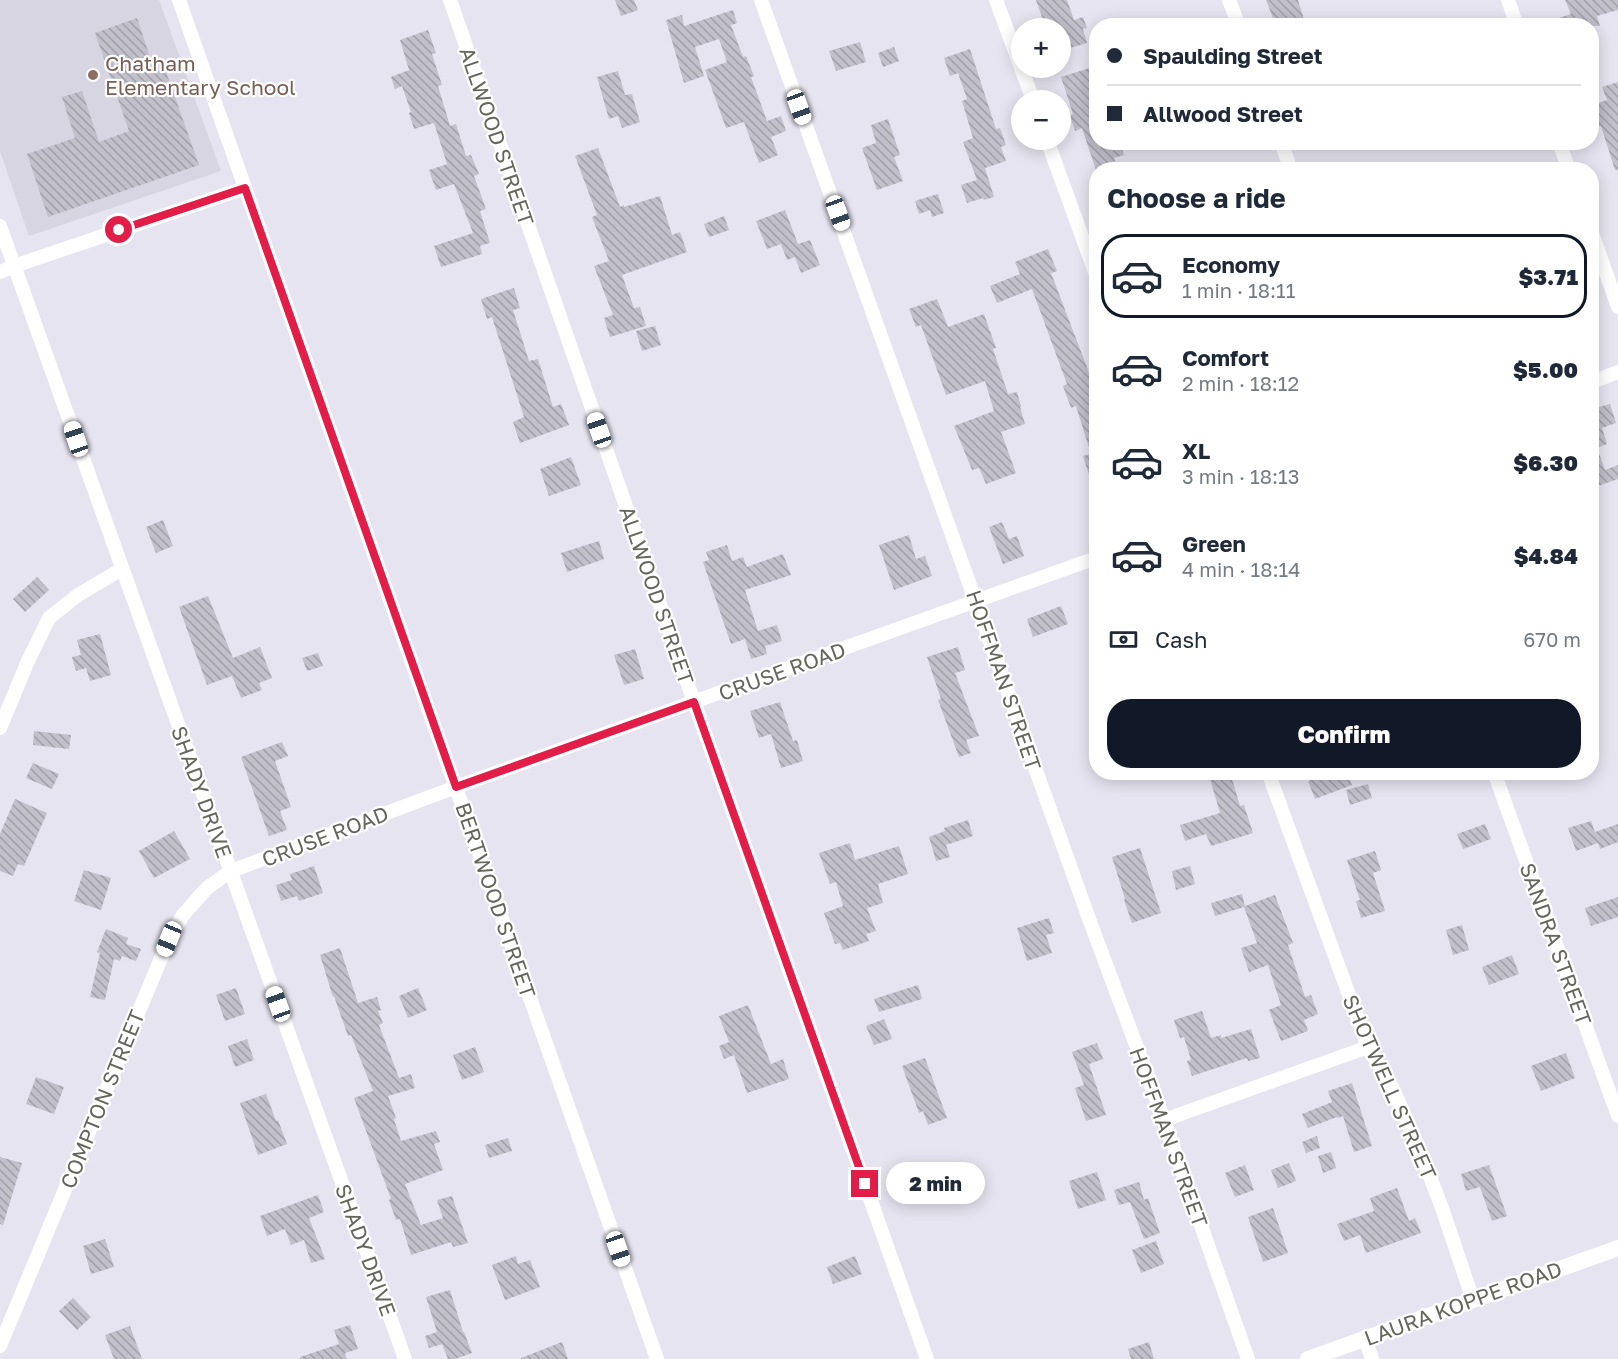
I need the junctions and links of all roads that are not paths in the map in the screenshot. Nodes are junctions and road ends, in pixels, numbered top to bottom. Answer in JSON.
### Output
{"nodes":[{"id":1,"x":179,"y":0,"type":"edge"},
{"id":2,"x":450,"y":0,"type":"edge"},
{"id":3,"x":761,"y":0,"type":"edge"},
{"id":4,"x":996,"y":0,"type":"edge"},
{"id":5,"x":1229,"y":0,"type":"edge"},
{"id":6,"x":1508,"y":0,"type":"edge"},
{"id":7,"x":1236,"y":18,"type":"edge"},
{"id":8,"x":1514,"y":18,"type":"edge"},
{"id":9,"x":1029,"y":90,"type":"edge"},
{"id":10,"x":1051,"y":150,"type":"edge"},
{"id":11,"x":245,"y":188,"type":"junction"},
{"id":12,"x":0,"y":226,"type":"edge"},
{"id":13,"x":1599,"y":253,"type":"edge"},
{"id":14,"x":1089,"y":256,"type":"edge"},
{"id":15,"x":14,"y":266,"type":"junction"},
{"id":16,"x":0,"y":272,"type":"edge"},
{"id":17,"x":1618,"y":307,"type":"edge"},
{"id":18,"x":1618,"y":372,"type":"edge"},
{"id":19,"x":1599,"y":379,"type":"edge"},
{"id":20,"x":1089,"y":561,"type":"edge"},
{"id":21,"x":122,"y":569,"type":"junction"},
{"id":22,"x":977,"y":601,"type":"junction"},
{"id":23,"x":694,"y":702,"type":"junction"},
{"id":24,"x":0,"y":728,"type":"edge"},
{"id":25,"x":1271,"y":780,"type":"edge"},
{"id":26,"x":1497,"y":780,"type":"edge"},
{"id":27,"x":456,"y":787,"type":"junction"},
{"id":28,"x":231,"y":871,"type":"junction"},
{"id":29,"x":1368,"y":1047,"type":"junction"},
{"id":30,"x":1618,"y":1116,"type":"edge"},
{"id":31,"x":1164,"y":1120,"type":"junction"},
{"id":32,"x":1618,"y":1248,"type":"edge"},
{"id":33,"x":1473,"y":1300,"type":"junction"},
{"id":34,"x":1365,"y":1338,"type":"junction"},
{"id":35,"x":0,"y":1346,"type":"edge"},
{"id":36,"x":405,"y":1359,"type":"edge"},
{"id":37,"x":657,"y":1359,"type":"edge"},
{"id":38,"x":927,"y":1359,"type":"edge"},
{"id":39,"x":1248,"y":1359,"type":"edge"},
{"id":40,"x":1308,"y":1359,"type":"edge"},
{"id":41,"x":1372,"y":1359,"type":"edge"}],
"edges":[{"from":1,"to":11,"type":"street","name":"BERTWOOD STREET"},
{"from":2,"to":23,"type":"street","name":"ALLWOOD STREET"},
{"from":3,"to":22,"type":"street","name":"HOFFMAN STREET"},
{"from":4,"to":9,"type":"street"},
{"from":5,"to":7,"type":"street"},
{"from":6,"to":8,"type":"street"},
{"from":10,"to":14,"type":"street"},
{"from":11,"to":15,"type":"street"},
{"from":11,"to":27,"type":"street","name":"BERTWOOD STREET"},
{"from":12,"to":15,"type":"street","name":"SHADY DRIVE"},
{"from":13,"to":17,"type":"street"},
{"from":15,"to":16,"type":"street"},
{"from":15,"to":21,"type":"street","name":"SHADY DRIVE"},
{"from":18,"to":19,"type":"street"},
{"from":20,"to":22,"type":"street","name":"CRUSE ROAD"},
{"from":21,"to":24,"type":"street"},
{"from":21,"to":28,"type":"street","name":"SHADY DRIVE"},
{"from":22,"to":23,"type":"street","name":"CRUSE ROAD"},
{"from":22,"to":31,"type":"street","name":"HOFFMAN STREET"},
{"from":23,"to":27,"type":"street","name":"CRUSE ROAD"},
{"from":23,"to":38,"type":"street","name":"ALLWOOD STREET"},
{"from":25,"to":29,"type":"street","name":"SHOTWELL STREET"},
{"from":26,"to":30,"type":"street","name":"SANDRA STREET"},
{"from":27,"to":28,"type":"street","name":"CRUSE ROAD"},
{"from":27,"to":37,"type":"street","name":"BERTWOOD STREET"},
{"from":28,"to":35,"type":"street","name":"COMPTON STREET"},
{"from":28,"to":36,"type":"street","name":"SHADY DRIVE"},
{"from":29,"to":31,"type":"street"},
{"from":29,"to":33,"type":"street","name":"SHOTWELL STREET"},
{"from":31,"to":39,"type":"street","name":"HOFFMAN STREET"},
{"from":32,"to":33,"type":"street","name":"LAURA KOPPE ROAD"},
{"from":33,"to":34,"type":"street","name":"LAURA KOPPE ROAD"},
{"from":34,"to":40,"type":"street","name":"LAURA KOPPE ROAD"},
{"from":34,"to":41,"type":"street"}]}
